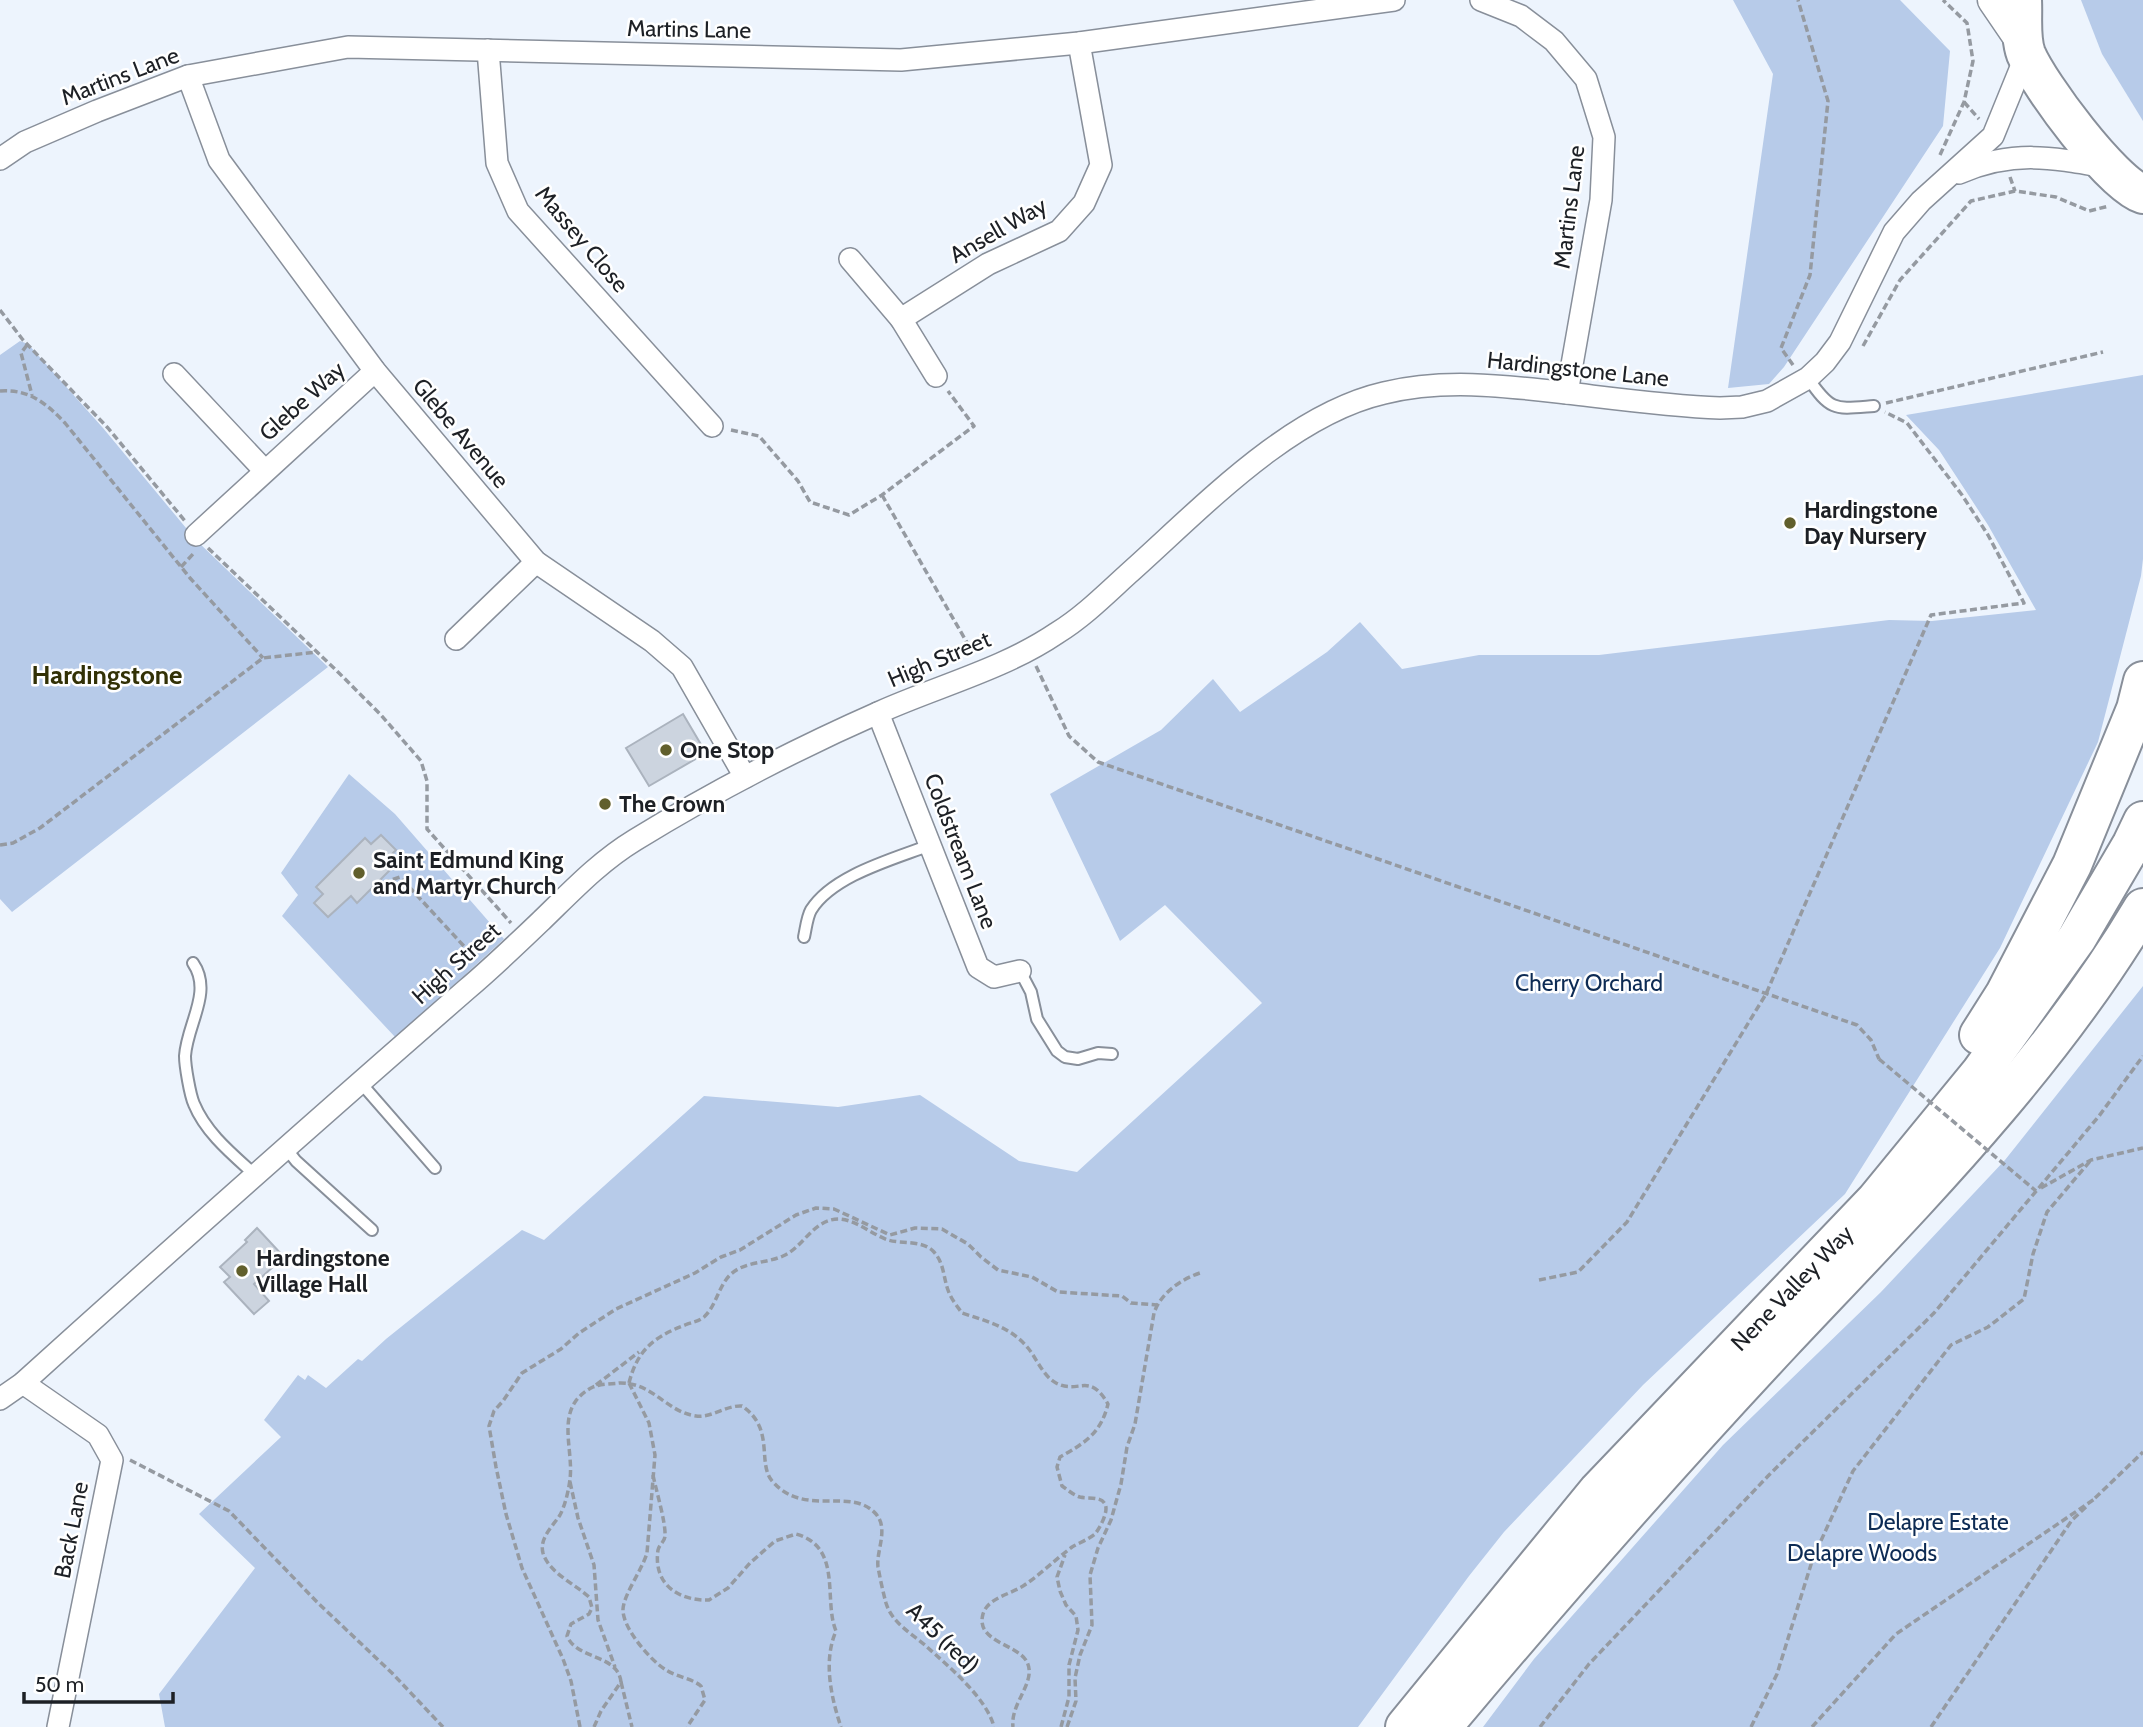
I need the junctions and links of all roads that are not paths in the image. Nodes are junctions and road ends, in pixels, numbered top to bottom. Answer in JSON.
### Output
{"nodes":[{"id":1,"x":1394,"y":0,"type":"edge"},
{"id":2,"x":1481,"y":0,"type":"edge"},
{"id":3,"x":1993,"y":0,"type":"edge"},
{"id":4,"x":2022,"y":0,"type":"edge"},
{"id":5,"x":1079,"y":43,"type":"junction"},
{"id":6,"x":2025,"y":49,"type":"junction"},
{"id":7,"x":488,"y":50,"type":"junction"},
{"id":8,"x":188,"y":76,"type":"junction"},
{"id":9,"x":0,"y":159,"type":"edge"},
{"id":10,"x":1950,"y":177,"type":"junction"},
{"id":11,"x":2129,"y":192,"type":"edge"},
{"id":12,"x":850,"y":259,"type":"dead end"},
{"id":13,"x":901,"y":319,"type":"junction"},
{"id":14,"x":375,"y":371,"type":"junction"},
{"id":15,"x":174,"y":374,"type":"dead end"},
{"id":16,"x":1802,"y":374,"type":"junction"},
{"id":17,"x":936,"y":376,"type":"road end"},
{"id":18,"x":1567,"y":393,"type":"junction"},
{"id":19,"x":1874,"y":406,"type":"road end"},
{"id":20,"x":712,"y":426,"type":"road end"},
{"id":21,"x":264,"y":470,"type":"junction"},
{"id":22,"x":196,"y":535,"type":"road end"},
{"id":23,"x":1143,"y":561,"type":"joint"},
{"id":24,"x":536,"y":562,"type":"junction"},
{"id":25,"x":456,"y":639,"type":"dead end"},
{"id":26,"x":2143,"y":681,"type":"edge"},
{"id":27,"x":878,"y":713,"type":"junction"},
{"id":28,"x":745,"y":777,"type":"junction"},
{"id":29,"x":2143,"y":821,"type":"edge"},
{"id":30,"x":930,"y":845,"type":"junction"},
{"id":31,"x":2143,"y":908,"type":"edge"},
{"id":32,"x":804,"y":937,"type":"dead end"},
{"id":33,"x":2143,"y":955,"type":"edge"},
{"id":34,"x":193,"y":963,"type":"dead end"},
{"id":35,"x":1020,"y":971,"type":"joint"},
{"id":36,"x":1112,"y":1054,"type":"dead end"},
{"id":37,"x":360,"y":1082,"type":"junction"},
{"id":38,"x":285,"y":1147,"type":"junction"},
{"id":39,"x":435,"y":1168,"type":"dead end"},
{"id":40,"x":254,"y":1174,"type":"junction"},
{"id":41,"x":1876,"y":1200,"type":"junction"},
{"id":42,"x":372,"y":1230,"type":"dead end"},
{"id":43,"x":1782,"y":1343,"type":"junction"},
{"id":44,"x":23,"y":1383,"type":"junction"},
{"id":45,"x":0,"y":1399,"type":"edge"},
{"id":46,"x":58,"y":1727,"type":"edge"},
{"id":47,"x":1405,"y":1727,"type":"edge"},
{"id":48,"x":1442,"y":1727,"type":"edge"}],
"edges":[{"from":1,"to":5,"type":"street","name":"Martins Lane"},
{"from":2,"to":18,"type":"street","name":"Martins Lane"},
{"from":3,"to":6,"type":"main road"},
{"from":4,"to":6,"type":"highway"},
{"from":5,"to":7,"type":"street","name":"Martins Lane"},
{"from":5,"to":13,"type":"street","name":"Ansell Way"},
{"from":6,"to":10,"type":"street","name":"Hardingstone Lane"},
{"from":6,"to":11,"type":"highway"},
{"from":7,"to":8,"type":"street","name":"Martins Lane"},
{"from":7,"to":20,"type":"street","name":"Massey Close"},
{"from":8,"to":9,"type":"street","name":"Martins Lane"},
{"from":8,"to":14,"type":"street","name":"Glebe Avenue"},
{"from":10,"to":11,"type":"street","name":"Hardingstone Lane"},
{"from":10,"to":16,"type":"street","name":"Hardingstone Lane"},
{"from":12,"to":13,"type":"street"},
{"from":13,"to":17,"type":"street"},
{"from":14,"to":21,"type":"street","name":"Glebe Way"},
{"from":14,"to":24,"type":"street","name":"Glebe Avenue"},
{"from":15,"to":21,"type":"street","name":"Glebe Way"},
{"from":16,"to":18,"type":"street","name":"Hardingstone Lane"},
{"from":16,"to":19,"type":"lane"},
{"from":18,"to":23,"type":"street","name":"Hardingstone Lane"},
{"from":21,"to":22,"type":"street","name":"Glebe Way"},
{"from":23,"to":27,"type":"street","name":"High Street"},
{"from":24,"to":25,"type":"street"},
{"from":24,"to":28,"type":"street","name":"Glebe Avenue"},
{"from":26,"to":41,"type":"highway"},
{"from":27,"to":28,"type":"street","name":"High Street"},
{"from":27,"to":30,"type":"street","name":"Coldstream Lane"},
{"from":28,"to":37,"type":"street","name":"High Street"},
{"from":29,"to":41,"type":"highway","name":"Nene Valley Way"},
{"from":30,"to":32,"type":"lane"},
{"from":30,"to":35,"type":"street","name":"Coldstream Lane"},
{"from":31,"to":43,"type":"highway","name":"Nene Valley Way"},
{"from":33,"to":43,"type":"highway"},
{"from":34,"to":40,"type":"lane"},
{"from":35,"to":36,"type":"lane"},
{"from":37,"to":38,"type":"street","name":"High Street"},
{"from":37,"to":39,"type":"lane"},
{"from":38,"to":40,"type":"street","name":"High Street"},
{"from":38,"to":42,"type":"lane"},
{"from":40,"to":44,"type":"street","name":"High Street"},
{"from":41,"to":47,"type":"highway","name":"Nene Valley Way"},
{"from":43,"to":48,"type":"highway","name":"Nene Valley Way"},
{"from":44,"to":45,"type":"street","name":"High Street"},
{"from":44,"to":46,"type":"street","name":"Back Lane"}]}
